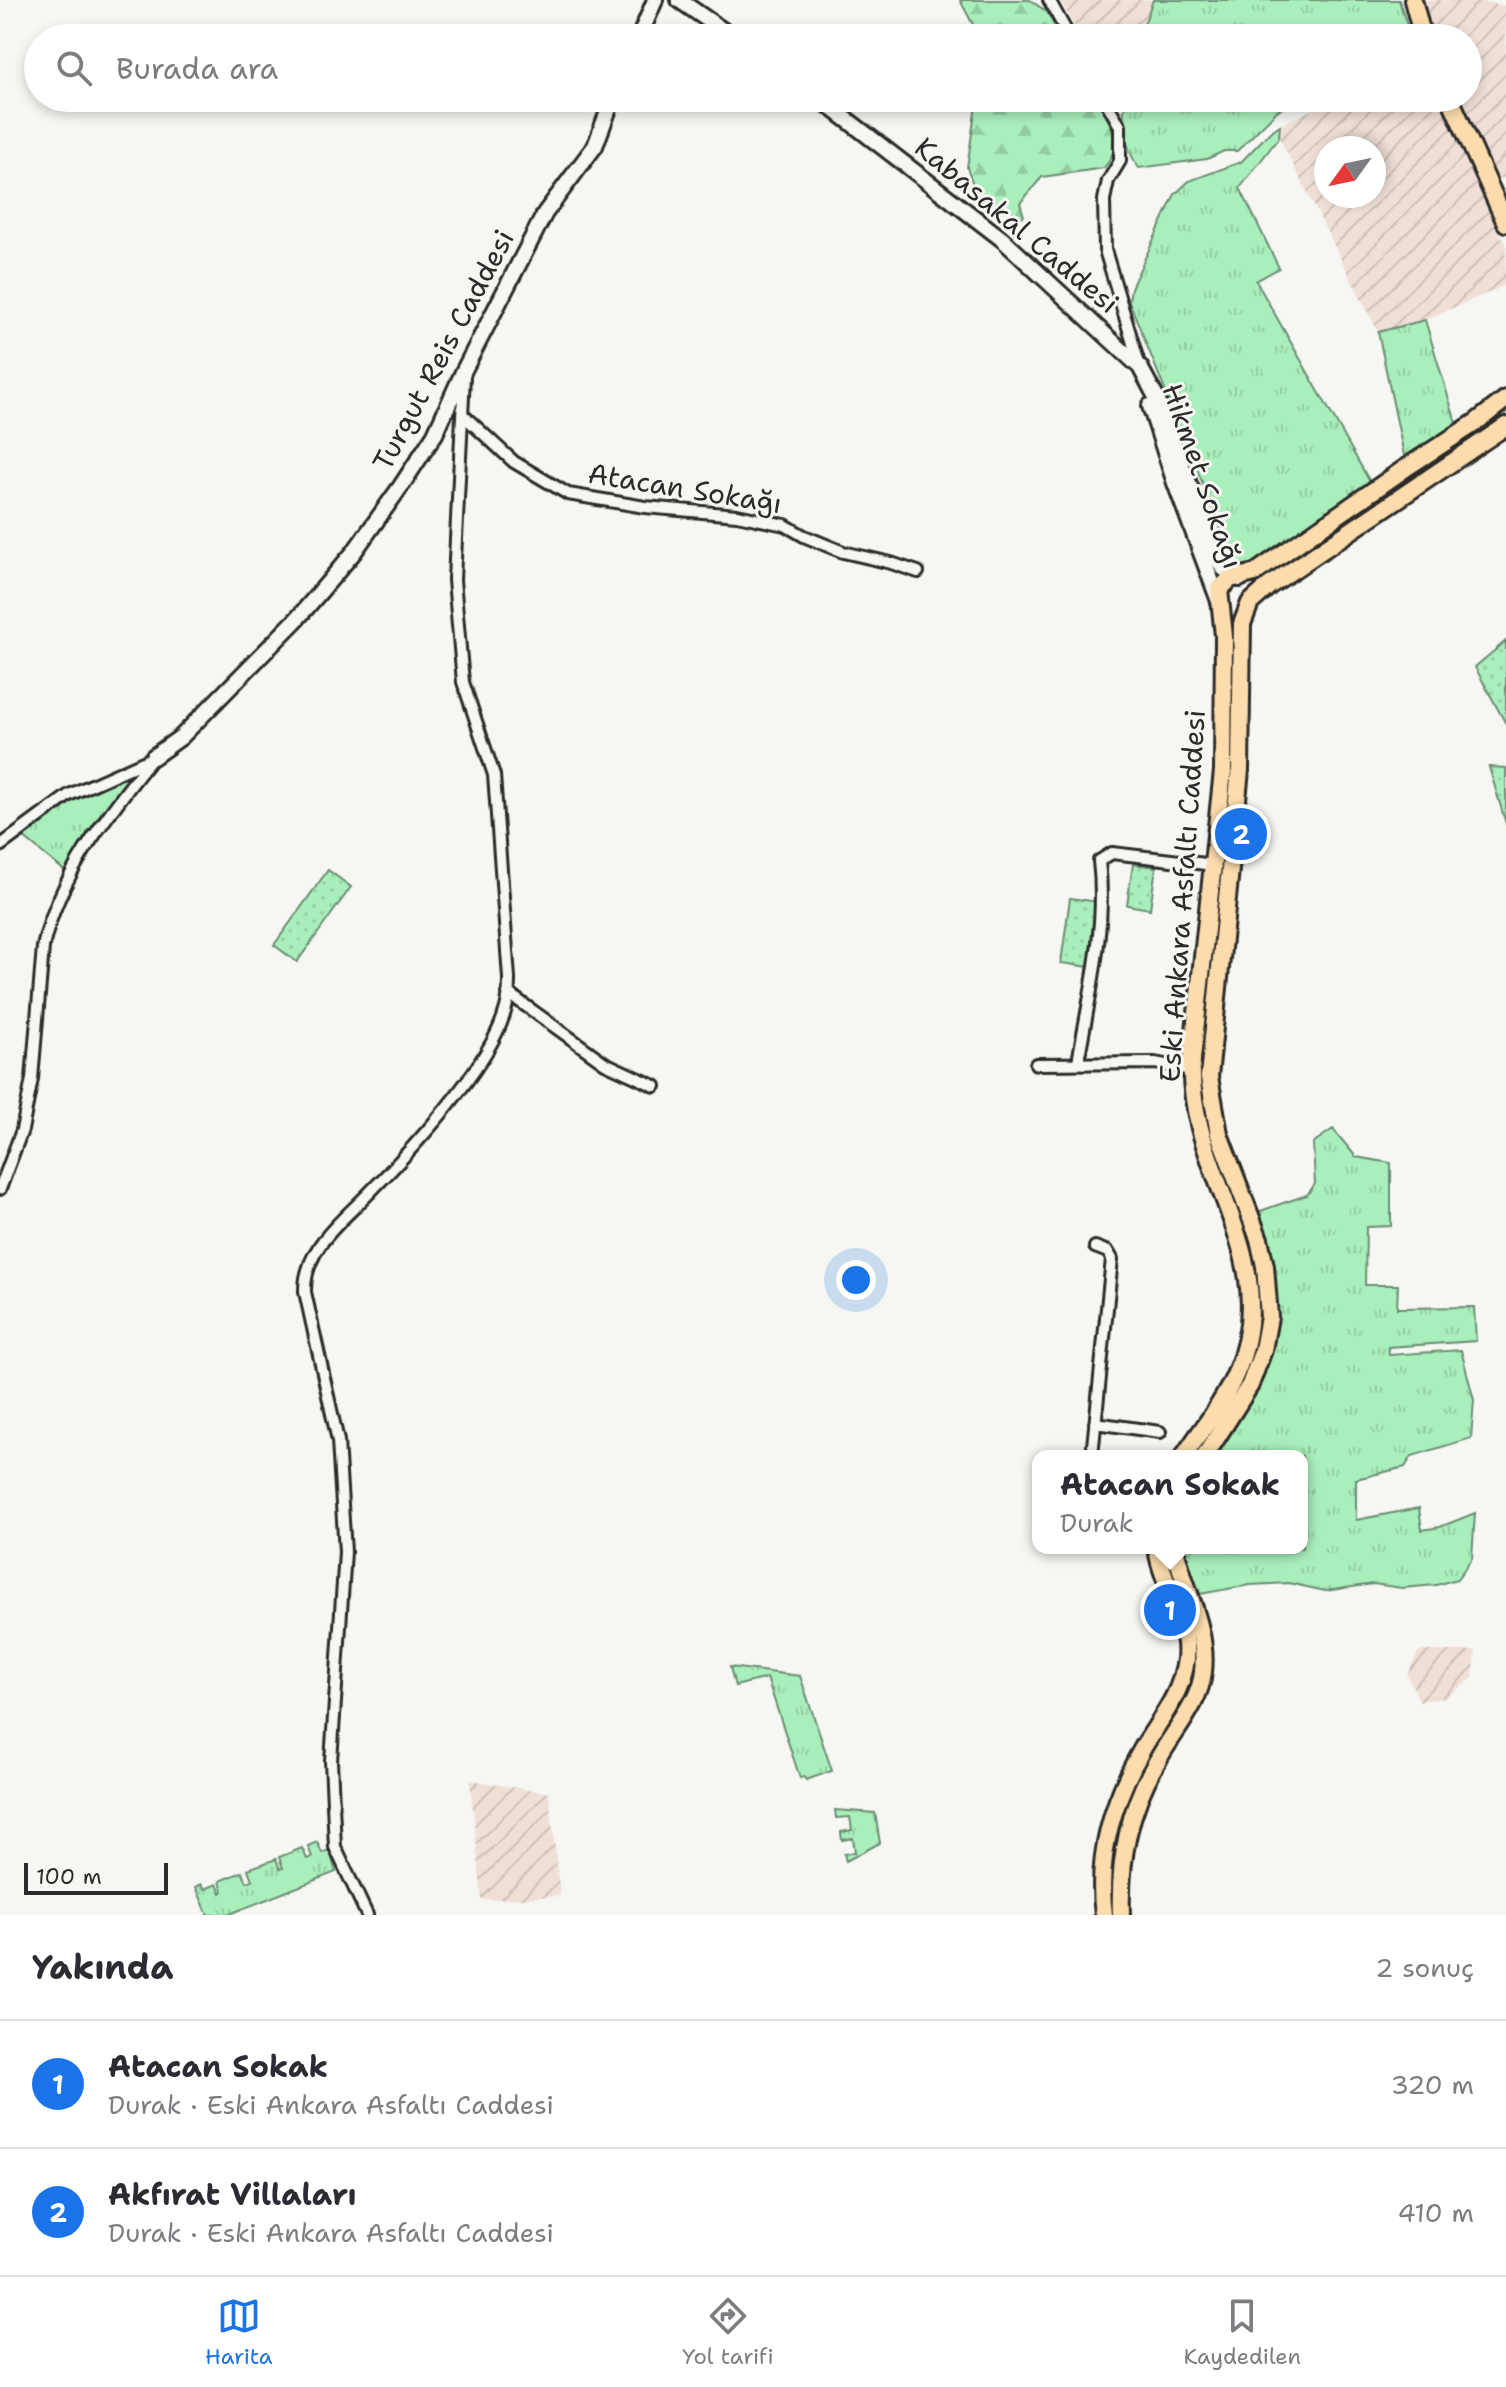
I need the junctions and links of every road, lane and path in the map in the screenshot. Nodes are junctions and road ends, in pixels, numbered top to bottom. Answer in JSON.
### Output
{"nodes":[{"id":1,"x":655,"y":0,"type":"edge"},
{"id":2,"x":679,"y":0,"type":"edge"},
{"id":3,"x":1049,"y":0,"type":"edge"},
{"id":4,"x":1413,"y":0,"type":"edge"},
{"id":5,"x":645,"y":24,"type":"edge"},
{"id":6,"x":714,"y":24,"type":"edge"},
{"id":7,"x":1062,"y":24,"type":"edge"},
{"id":8,"x":1419,"y":24,"type":"edge"},
{"id":9,"x":608,"y":112,"type":"edge"},
{"id":10,"x":837,"y":112,"type":"edge"},
{"id":11,"x":1112,"y":112,"type":"edge"},
{"id":12,"x":1456,"y":112,"type":"edge"},
{"id":13,"x":1506,"y":223,"type":"edge"},
{"id":14,"x":1140,"y":367,"type":"junction"},
{"id":15,"x":464,"y":370,"type":"junction"},
{"id":16,"x":1506,"y":399,"type":"edge"},
{"id":17,"x":463,"y":415,"type":"junction"},
{"id":18,"x":1506,"y":426,"type":"edge"},
{"id":19,"x":918,"y":572,"type":"dead end"},
{"id":20,"x":1240,"y":579,"type":"junction"},
{"id":21,"x":1219,"y":601,"type":"junction"},
{"id":22,"x":1250,"y":603,"type":"junction"},
{"id":23,"x":153,"y":757,"type":"junction"},
{"id":24,"x":0,"y":846,"type":"edge"},
{"id":25,"x":1214,"y":865,"type":"junction"},
{"id":26,"x":508,"y":993,"type":"junction"},
{"id":27,"x":1078,"y":1062,"type":"junction"},
{"id":28,"x":1036,"y":1064,"type":"dead end"},
{"id":29,"x":1191,"y":1070,"type":"junction"},
{"id":30,"x":655,"y":1086,"type":"dead end"},
{"id":31,"x":0,"y":1189,"type":"edge"},
{"id":32,"x":1095,"y":1247,"type":"dead end"},
{"id":33,"x":1095,"y":1423,"type":"junction"},
{"id":34,"x":1160,"y":1432,"type":"dead end"},
{"id":35,"x":1093,"y":1450,"type":"edge"},
{"id":36,"x":1188,"y":1450,"type":"edge"},
{"id":37,"x":1209,"y":1450,"type":"edge"},
{"id":38,"x":1158,"y":1554,"type":"edge"},
{"id":39,"x":1177,"y":1554,"type":"edge"},
{"id":40,"x":367,"y":1915,"type":"edge"},
{"id":41,"x":1104,"y":1915,"type":"edge"},
{"id":42,"x":1121,"y":1915,"type":"edge"}],
"edges":[{"from":1,"to":5,"type":"street"},
{"from":2,"to":6,"type":"street"},
{"from":3,"to":7,"type":"street"},
{"from":4,"to":8,"type":"main road"},
{"from":9,"to":15,"type":"street","name":"Turgut Reis Caddesi"},
{"from":10,"to":14,"type":"street","name":"Kabasakal Caddesi"},
{"from":11,"to":14,"type":"street","name":"Hikmet Sokağı"},
{"from":12,"to":13,"type":"main road"},
{"from":14,"to":20,"type":"street","name":"Hikmet Sokağı"},
{"from":14,"to":21,"type":"street","name":"Hikmet Sokağı"},
{"from":15,"to":17,"type":"street"},
{"from":15,"to":23,"type":"street","name":"Turgut Reis Caddesi"},
{"from":16,"to":20,"type":"main road"},
{"from":17,"to":19,"type":"street","name":"Atacan Sokağı"},
{"from":17,"to":26,"type":"street"},
{"from":18,"to":22,"type":"main road"},
{"from":20,"to":21,"type":"main road"},
{"from":20,"to":22,"type":"main road"},
{"from":21,"to":22,"type":"main road"},
{"from":21,"to":25,"type":"main road","name":"Eski Ankara Asfaltı Caddesi"},
{"from":22,"to":37,"type":"main road","name":"Eski Ankara Asfaltı Caddesi"},
{"from":23,"to":24,"type":"street","name":"Turgut Reis Caddesi"},
{"from":23,"to":31,"type":"street"},
{"from":25,"to":27,"type":"street"},
{"from":25,"to":29,"type":"main road","name":"Eski Ankara Asfaltı Caddesi"},
{"from":26,"to":30,"type":"street"},
{"from":26,"to":40,"type":"street"},
{"from":27,"to":28,"type":"street"},
{"from":27,"to":29,"type":"street"},
{"from":29,"to":36,"type":"main road","name":"Eski Ankara Asfaltı Caddesi"},
{"from":32,"to":33,"type":"street"},
{"from":33,"to":34,"type":"street"},
{"from":33,"to":35,"type":"street"},
{"from":38,"to":41,"type":"main road"},
{"from":39,"to":42,"type":"main road"}]}
